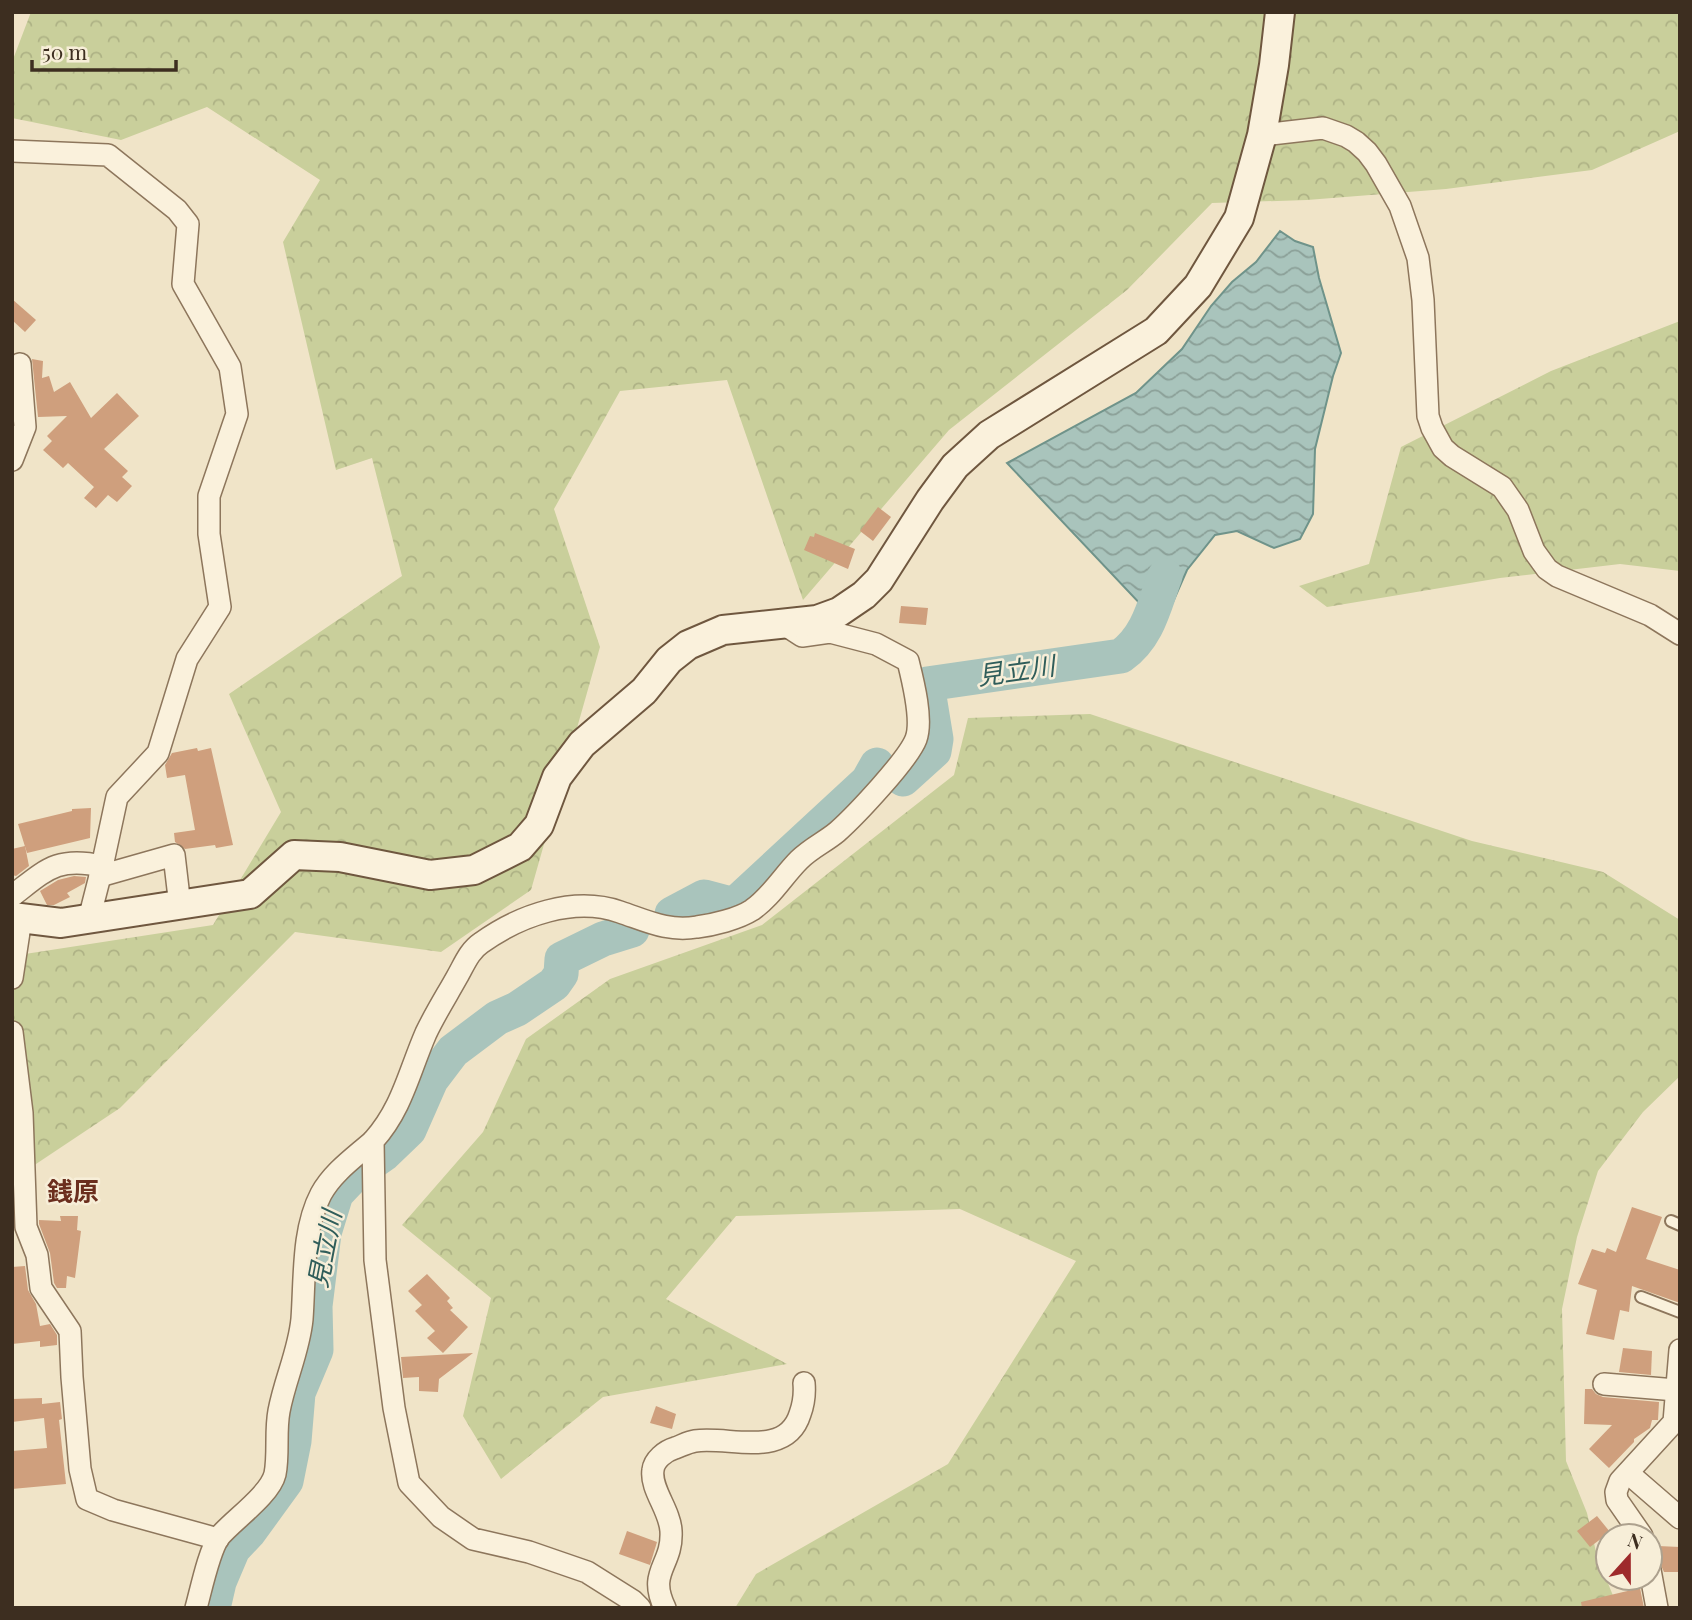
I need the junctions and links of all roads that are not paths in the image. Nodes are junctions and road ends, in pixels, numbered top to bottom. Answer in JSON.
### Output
{"nodes":[{"id":1,"x":1280,"y":12,"type":"edge"},
{"id":2,"x":1262,"y":135,"type":"junction"},
{"id":3,"x":12,"y":151,"type":"edge"},
{"id":4,"x":19,"y":364,"type":"dead end"},
{"id":5,"x":12,"y":460,"type":"edge"},
{"id":6,"x":782,"y":623,"type":"junction"},
{"id":7,"x":1680,"y":634,"type":"edge"},
{"id":8,"x":101,"y":871,"type":"junction"},
{"id":9,"x":180,"y":905,"type":"junction"},
{"id":10,"x":15,"y":911,"type":"edge"},
{"id":11,"x":89,"y":919,"type":"junction"},
{"id":12,"x":12,"y":978,"type":"edge"},
{"id":13,"x":12,"y":1032,"type":"edge"},
{"id":14,"x":373,"y":1156,"type":"junction"},
{"id":15,"x":1641,"y":1297,"type":"dead end"},
{"id":16,"x":1680,"y":1312,"type":"edge"},
{"id":17,"x":1680,"y":1350,"type":"edge"},
{"id":18,"x":804,"y":1383,"type":"dead end"},
{"id":19,"x":1604,"y":1384,"type":"dead end"},
{"id":20,"x":1676,"y":1390,"type":"junction"},
{"id":21,"x":1628,"y":1473,"type":"junction"},
{"id":22,"x":1680,"y":1518,"type":"edge"},
{"id":23,"x":1632,"y":1522,"type":"edge"},
{"id":24,"x":218,"y":1538,"type":"junction"},
{"id":25,"x":196,"y":1608,"type":"edge"},
{"id":26,"x":640,"y":1608,"type":"edge"},
{"id":27,"x":665,"y":1608,"type":"edge"}],
"edges":[{"from":1,"to":2,"type":"street"},
{"from":2,"to":6,"type":"street"},
{"from":2,"to":7,"type":"street"},
{"from":3,"to":8,"type":"street"},
{"from":4,"to":5,"type":"street"},
{"from":6,"to":9,"type":"street"},
{"from":6,"to":14,"type":"street"},
{"from":8,"to":9,"type":"street"},
{"from":8,"to":10,"type":"street"},
{"from":8,"to":11,"type":"street"},
{"from":9,"to":11,"type":"street"},
{"from":10,"to":11,"type":"street"},
{"from":10,"to":12,"type":"street"},
{"from":13,"to":24,"type":"street"},
{"from":14,"to":24,"type":"street"},
{"from":14,"to":26,"type":"street"},
{"from":15,"to":16,"type":"lane"},
{"from":17,"to":20,"type":"street"},
{"from":18,"to":27,"type":"street"},
{"from":19,"to":20,"type":"street"},
{"from":20,"to":21,"type":"street"},
{"from":21,"to":22,"type":"street"},
{"from":21,"to":23,"type":"street"},
{"from":24,"to":25,"type":"street"}]}
